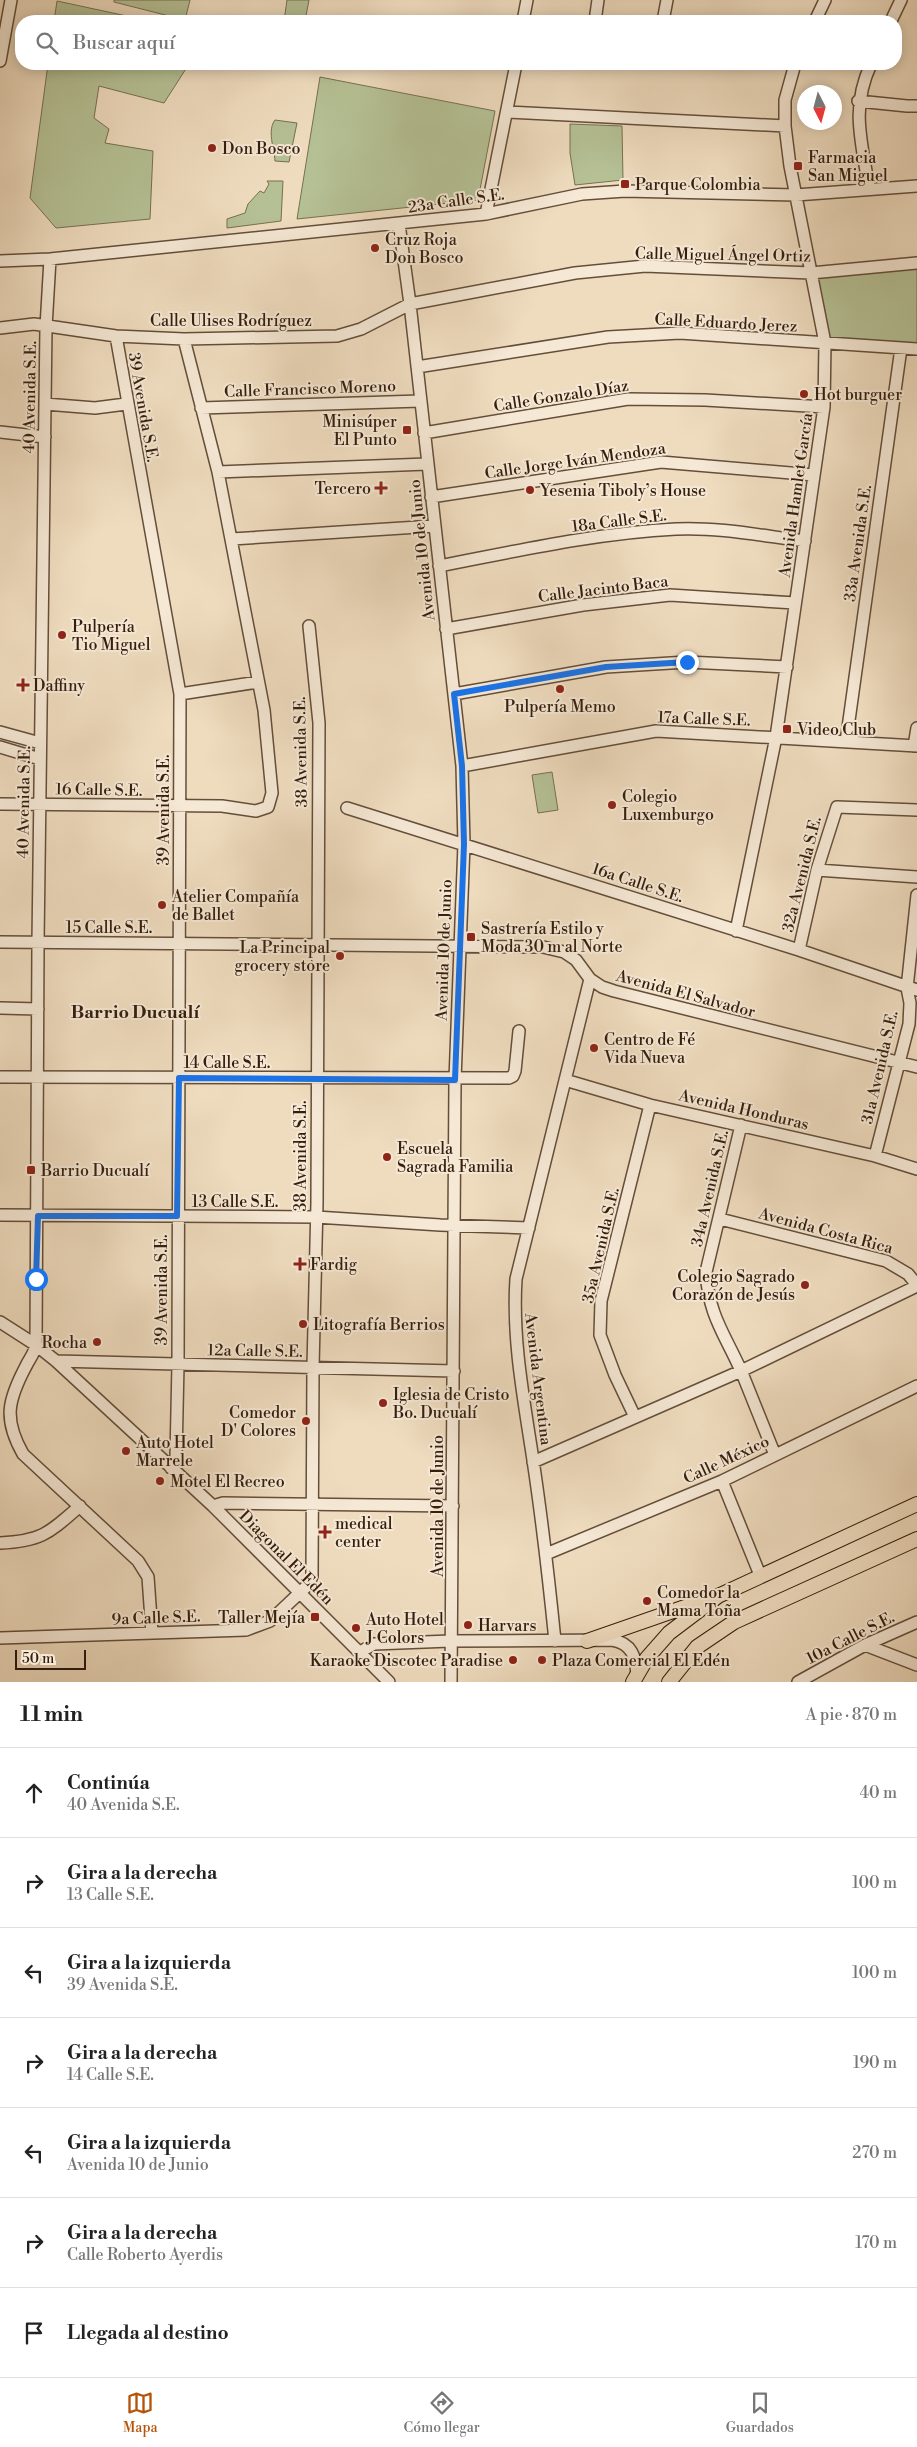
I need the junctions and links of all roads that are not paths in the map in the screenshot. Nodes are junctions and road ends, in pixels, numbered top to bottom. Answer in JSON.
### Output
{"nodes":[{"id":1,"x":11,"y":0,"type":"edge"},
{"id":2,"x":526,"y":0,"type":"edge"},
{"id":3,"x":598,"y":0,"type":"edge"},
{"id":4,"x":667,"y":0,"type":"edge"},
{"id":5,"x":825,"y":0,"type":"edge"},
{"id":6,"x":901,"y":0,"type":"edge"},
{"id":7,"x":524,"y":15,"type":"edge"},
{"id":8,"x":596,"y":15,"type":"edge"},
{"id":9,"x":664,"y":15,"type":"edge"},
{"id":10,"x":818,"y":15,"type":"edge"},
{"id":11,"x":894,"y":15,"type":"edge"},
{"id":12,"x":3,"y":24,"type":"edge"},
{"id":13,"x":0,"y":61,"type":"edge"},
{"id":14,"x":515,"y":70,"type":"edge"},
{"id":15,"x":793,"y":70,"type":"edge"},
{"id":16,"x":868,"y":70,"type":"edge"},
{"id":17,"x":858,"y":101,"type":"junction"},
{"id":18,"x":917,"y":106,"type":"edge"},
{"id":19,"x":507,"y":112,"type":"junction"},
{"id":20,"x":785,"y":126,"type":"junction"},
{"id":21,"x":917,"y":186,"type":"edge"},
{"id":22,"x":869,"y":189,"type":"junction"},
{"id":23,"x":796,"y":194,"type":"junction"},
{"id":24,"x":486,"y":214,"type":"junction"},
{"id":25,"x":399,"y":224,"type":"junction"},
{"id":26,"x":50,"y":259,"type":"junction"},
{"id":27,"x":0,"y":261,"type":"edge"},
{"id":28,"x":917,"y":263,"type":"edge"},
{"id":29,"x":811,"y":273,"type":"junction"},
{"id":30,"x":410,"y":304,"type":"junction"},
{"id":31,"x":46,"y":326,"type":"junction"},
{"id":32,"x":0,"y":328,"type":"edge"},
{"id":33,"x":116,"y":336,"type":"junction"},
{"id":34,"x":184,"y":339,"type":"junction"},
{"id":35,"x":825,"y":343,"type":"junction"},
{"id":36,"x":901,"y":348,"type":"junction"},
{"id":37,"x":917,"y":349,"type":"edge"},
{"id":38,"x":416,"y":367,"type":"junction"},
{"id":39,"x":420,"y":402,"type":"junction"},
{"id":40,"x":45,"y":404,"type":"junction"},
{"id":41,"x":126,"y":404,"type":"junction"},
{"id":42,"x":824,"y":407,"type":"junction"},
{"id":43,"x":201,"y":408,"type":"junction"},
{"id":44,"x":0,"y":432,"type":"edge"},
{"id":45,"x":424,"y":433,"type":"junction"},
{"id":46,"x":45,"y":438,"type":"junction"},
{"id":47,"x":427,"y":464,"type":"junction"},
{"id":48,"x":218,"y":472,"type":"junction"},
{"id":49,"x":814,"y":475,"type":"junction"},
{"id":50,"x":431,"y":497,"type":"junction"},
{"id":51,"x":434,"y":526,"type":"junction"},
{"id":52,"x":232,"y":539,"type":"junction"},
{"id":53,"x":806,"y":541,"type":"junction"},
{"id":54,"x":439,"y":566,"type":"junction"},
{"id":55,"x":795,"y":603,"type":"junction"},
{"id":56,"x":309,"y":626,"type":"dead end"},
{"id":57,"x":446,"y":629,"type":"junction"},
{"id":58,"x":787,"y":667,"type":"junction"},
{"id":59,"x":258,"y":682,"type":"junction"},
{"id":60,"x":180,"y":694,"type":"junction"},
{"id":61,"x":454,"y":694,"type":"junction"},
{"id":62,"x":917,"y":728,"type":"edge"},
{"id":63,"x":0,"y":732,"type":"edge"},
{"id":64,"x":776,"y":737,"type":"junction"},
{"id":65,"x":846,"y":742,"type":"junction"},
{"id":66,"x":40,"y":743,"type":"junction"},
{"id":67,"x":916,"y":746,"type":"edge"},
{"id":68,"x":0,"y":747,"type":"edge"},
{"id":69,"x":40,"y":759,"type":"junction"},
{"id":70,"x":462,"y":766,"type":"junction"},
{"id":71,"x":0,"y":804,"type":"edge"},
{"id":72,"x":40,"y":804,"type":"junction"},
{"id":73,"x":179,"y":806,"type":"junction"},
{"id":74,"x":347,"y":808,"type":"dead end"},
{"id":75,"x":917,"y":810,"type":"edge"},
{"id":76,"x":464,"y":844,"type":"junction"},
{"id":77,"x":817,"y":870,"type":"junction"},
{"id":78,"x":917,"y":877,"type":"edge"},
{"id":79,"x":917,"y":895,"type":"edge"},
{"id":80,"x":736,"y":931,"type":"junction"},
{"id":81,"x":0,"y":942,"type":"edge"},
{"id":82,"x":38,"y":943,"type":"junction"},
{"id":83,"x":180,"y":943,"type":"junction"},
{"id":84,"x":458,"y":946,"type":"junction"},
{"id":85,"x":317,"y":947,"type":"junction"},
{"id":86,"x":799,"y":950,"type":"junction"},
{"id":87,"x":590,"y":979,"type":"junction"},
{"id":88,"x":912,"y":989,"type":"edge"},
{"id":89,"x":0,"y":1008,"type":"edge"},
{"id":90,"x":38,"y":1009,"type":"junction"},
{"id":91,"x":519,"y":1031,"type":"dead end"},
{"id":92,"x":899,"y":1062,"type":"junction"},
{"id":93,"x":917,"y":1067,"type":"edge"},
{"id":94,"x":0,"y":1077,"type":"edge"},
{"id":95,"x":37,"y":1078,"type":"junction"},
{"id":96,"x":179,"y":1078,"type":"junction"},
{"id":97,"x":317,"y":1079,"type":"junction"},
{"id":98,"x":455,"y":1080,"type":"junction"},
{"id":99,"x":565,"y":1080,"type":"junction"},
{"id":100,"x":650,"y":1105,"type":"junction"},
{"id":101,"x":741,"y":1125,"type":"junction"},
{"id":102,"x":875,"y":1156,"type":"junction"},
{"id":103,"x":917,"y":1169,"type":"edge"},
{"id":104,"x":0,"y":1215,"type":"edge"},
{"id":105,"x":38,"y":1216,"type":"junction"},
{"id":106,"x":177,"y":1216,"type":"junction"},
{"id":107,"x":316,"y":1217,"type":"junction"},
{"id":108,"x":720,"y":1219,"type":"junction"},
{"id":109,"x":454,"y":1226,"type":"junction"},
{"id":110,"x":529,"y":1228,"type":"junction"},
{"id":111,"x":917,"y":1286,"type":"edge"},
{"id":112,"x":0,"y":1322,"type":"edge"},
{"id":113,"x":36,"y":1345,"type":"junction"},
{"id":114,"x":56,"y":1361,"type":"junction"},
{"id":115,"x":178,"y":1364,"type":"junction"},
{"id":116,"x":313,"y":1367,"type":"junction"},
{"id":117,"x":741,"y":1371,"type":"junction"},
{"id":118,"x":454,"y":1372,"type":"junction"},
{"id":119,"x":917,"y":1386,"type":"edge"},
{"id":120,"x":635,"y":1417,"type":"junction"},
{"id":121,"x":775,"y":1455,"type":"junction"},
{"id":122,"x":533,"y":1462,"type":"junction"},
{"id":123,"x":171,"y":1468,"type":"junction"},
{"id":124,"x":722,"y":1481,"type":"junction"},
{"id":125,"x":313,"y":1503,"type":"junction"},
{"id":126,"x":917,"y":1504,"type":"edge"},
{"id":127,"x":80,"y":1506,"type":"junction"},
{"id":128,"x":213,"y":1506,"type":"junction"},
{"id":129,"x":453,"y":1506,"type":"junction"},
{"id":130,"x":917,"y":1539,"type":"edge"},
{"id":131,"x":0,"y":1543,"type":"edge"},
{"id":132,"x":546,"y":1554,"type":"junction"},
{"id":133,"x":760,"y":1575,"type":"junction"},
{"id":134,"x":300,"y":1593,"type":"junction"},
{"id":135,"x":718,"y":1596,"type":"junction"},
{"id":136,"x":917,"y":1622,"type":"edge"},
{"id":137,"x":152,"y":1633,"type":"junction"},
{"id":138,"x":0,"y":1638,"type":"edge"},
{"id":139,"x":450,"y":1641,"type":"junction"},
{"id":140,"x":555,"y":1641,"type":"junction"},
{"id":141,"x":587,"y":1641,"type":"junction"},
{"id":142,"x":865,"y":1645,"type":"junction"},
{"id":143,"x":360,"y":1652,"type":"junction"},
{"id":144,"x":683,"y":1664,"type":"junction"},
{"id":145,"x":917,"y":1664,"type":"edge"},
{"id":146,"x":635,"y":1679,"type":"edge"},
{"id":147,"x":389,"y":1682,"type":"edge"},
{"id":148,"x":451,"y":1682,"type":"edge"},
{"id":149,"x":669,"y":1682,"type":"edge"},
{"id":150,"x":683,"y":1682,"type":"edge"},
{"id":151,"x":798,"y":1682,"type":"edge"}],
"edges":[{"from":1,"to":12,"type":"street"},
{"from":2,"to":7,"type":"street"},
{"from":3,"to":8,"type":"street"},
{"from":4,"to":9,"type":"street"},
{"from":5,"to":10,"type":"street"},
{"from":6,"to":11,"type":"street"},
{"from":12,"to":13,"type":"street"},
{"from":14,"to":19,"type":"street"},
{"from":15,"to":20,"type":"street","name":"Avenida Hamlet García"},
{"from":16,"to":17,"type":"street"},
{"from":17,"to":18,"type":"street"},
{"from":17,"to":22,"type":"street"},
{"from":19,"to":20,"type":"street"},
{"from":19,"to":24,"type":"street"},
{"from":20,"to":23,"type":"street","name":"Avenida Hamlet García"},
{"from":21,"to":22,"type":"street","name":"23a Calle S.E."},
{"from":22,"to":23,"type":"street","name":"23a Calle S.E."},
{"from":23,"to":24,"type":"street","name":"23a Calle S.E."},
{"from":23,"to":29,"type":"street","name":"Avenida Hamlet García"},
{"from":24,"to":25,"type":"street","name":"23a Calle S.E."},
{"from":25,"to":26,"type":"street","name":"23a Calle S.E."},
{"from":25,"to":30,"type":"street","name":"Avenida 10 de Junio"},
{"from":26,"to":27,"type":"street","name":"23a Calle S.E."},
{"from":26,"to":31,"type":"street","name":"40 Avenida S.E."},
{"from":28,"to":29,"type":"street","name":"Calle Miguel Ángel Ortiz"},
{"from":29,"to":30,"type":"street","name":"Calle Miguel Ángel Ortiz"},
{"from":29,"to":35,"type":"street","name":"Avenida Hamlet García"},
{"from":30,"to":34,"type":"street","name":"Calle Ulises Rodríguez"},
{"from":30,"to":38,"type":"street","name":"Avenida 10 de Junio"},
{"from":31,"to":32,"type":"street","name":"Calle Ulises Rodríguez"},
{"from":31,"to":33,"type":"street","name":"Calle Ulises Rodríguez"},
{"from":31,"to":40,"type":"street","name":"40 Avenida S.E."},
{"from":33,"to":34,"type":"street","name":"Calle Ulises Rodríguez"},
{"from":33,"to":41,"type":"street","name":"39 Avenida S.E."},
{"from":34,"to":43,"type":"street"},
{"from":35,"to":36,"type":"street","name":"Calle Eduardo Jerez"},
{"from":35,"to":38,"type":"street","name":"Calle Eduardo Jerez"},
{"from":35,"to":42,"type":"street","name":"Avenida Hamlet García"},
{"from":36,"to":37,"type":"street","name":"Calle Eduardo Jerez"},
{"from":36,"to":65,"type":"street","name":"33a Avenida S.E."},
{"from":38,"to":39,"type":"street","name":"Avenida 10 de Junio"},
{"from":39,"to":43,"type":"street","name":"Calle Francisco Moreno"},
{"from":39,"to":45,"type":"street","name":"Avenida 10 de Junio"},
{"from":40,"to":41,"type":"street"},
{"from":40,"to":46,"type":"street","name":"40 Avenida S.E."},
{"from":41,"to":60,"type":"street","name":"39 Avenida S.E."},
{"from":42,"to":45,"type":"street","name":"Calle Gonzalo Díaz"},
{"from":42,"to":49,"type":"street","name":"Avenida Hamlet García"},
{"from":43,"to":48,"type":"street"},
{"from":44,"to":46,"type":"street"},
{"from":45,"to":47,"type":"street","name":"Avenida 10 de Junio"},
{"from":46,"to":66,"type":"street","name":"40 Avenida S.E."},
{"from":47,"to":48,"type":"street"},
{"from":47,"to":50,"type":"street","name":"Avenida 10 de Junio"},
{"from":48,"to":52,"type":"street"},
{"from":49,"to":50,"type":"street","name":"Calle Jorge Iván Mendoza"},
{"from":49,"to":53,"type":"street","name":"Avenida Hamlet García"},
{"from":50,"to":51,"type":"street","name":"Avenida 10 de Junio"},
{"from":51,"to":52,"type":"street"},
{"from":51,"to":54,"type":"street","name":"Avenida 10 de Junio"},
{"from":52,"to":59,"type":"street"},
{"from":53,"to":54,"type":"street","name":"18a Calle S.E."},
{"from":53,"to":55,"type":"street","name":"Avenida Hamlet García"},
{"from":54,"to":57,"type":"street","name":"Avenida 10 de Junio"},
{"from":55,"to":57,"type":"street","name":"Calle Jacinto Baca"},
{"from":55,"to":58,"type":"street","name":"Avenida Hamlet García"},
{"from":56,"to":85,"type":"street","name":"38 Avenida S.E."},
{"from":57,"to":61,"type":"street","name":"Avenida 10 de Junio"},
{"from":58,"to":61,"type":"street"},
{"from":58,"to":64,"type":"street","name":"Avenida Hamlet García"},
{"from":59,"to":60,"type":"street"},
{"from":59,"to":73,"type":"street","name":"16 Calle S.E."},
{"from":60,"to":73,"type":"street","name":"39 Avenida S.E."},
{"from":61,"to":70,"type":"street","name":"Avenida 10 de Junio"},
{"from":62,"to":67,"type":"street"},
{"from":63,"to":66,"type":"street"},
{"from":64,"to":65,"type":"street","name":"17a Calle S.E."},
{"from":64,"to":70,"type":"street","name":"17a Calle S.E."},
{"from":64,"to":80,"type":"street","name":"Avenida Hamlet García"},
{"from":65,"to":67,"type":"street","name":"17a Calle S.E."},
{"from":66,"to":69,"type":"street","name":"40 Avenida S.E."},
{"from":68,"to":69,"type":"street"},
{"from":69,"to":72,"type":"street","name":"40 Avenida S.E."},
{"from":70,"to":76,"type":"street","name":"Avenida 10 de Junio"},
{"from":71,"to":72,"type":"street","name":"16 Calle S.E."},
{"from":72,"to":73,"type":"street","name":"16 Calle S.E."},
{"from":72,"to":82,"type":"street","name":"40 Avenida S.E."},
{"from":73,"to":83,"type":"street","name":"39 Avenida S.E."},
{"from":74,"to":76,"type":"street","name":"16a Calle S.E."},
{"from":75,"to":77,"type":"street","name":"32a Avenida S.E."},
{"from":76,"to":80,"type":"street","name":"16a Calle S.E."},
{"from":76,"to":84,"type":"street","name":"Avenida 10 de Junio"},
{"from":77,"to":78,"type":"street"},
{"from":77,"to":86,"type":"street","name":"32a Avenida S.E."},
{"from":79,"to":88,"type":"street","name":"31a Avenida S.E."},
{"from":80,"to":86,"type":"street","name":"16a Calle S.E."},
{"from":81,"to":82,"type":"street","name":"15 Calle S.E."},
{"from":82,"to":83,"type":"street","name":"15 Calle S.E."},
{"from":82,"to":90,"type":"street","name":"40 Avenida S.E."},
{"from":83,"to":85,"type":"street","name":"15 Calle S.E."},
{"from":83,"to":96,"type":"street","name":"39 Avenida S.E."},
{"from":84,"to":85,"type":"street","name":"15 Calle S.E."},
{"from":84,"to":87,"type":"street","name":"Avenida El Salvador"},
{"from":84,"to":98,"type":"street","name":"Avenida 10 de Junio"},
{"from":85,"to":97,"type":"street","name":"38 Avenida S.E."},
{"from":86,"to":88,"type":"street","name":"16a Calle S.E."},
{"from":87,"to":92,"type":"street","name":"Avenida El Salvador"},
{"from":87,"to":99,"type":"street","name":"Avenida Argentina"},
{"from":88,"to":92,"type":"street","name":"31a Avenida S.E."},
{"from":89,"to":90,"type":"street"},
{"from":90,"to":95,"type":"street","name":"40 Avenida S.E."},
{"from":91,"to":98,"type":"street","name":"14 Calle S.E."},
{"from":92,"to":93,"type":"street","name":"Avenida El Salvador"},
{"from":92,"to":102,"type":"street","name":"31a Avenida S.E."},
{"from":94,"to":95,"type":"street","name":"14 Calle S.E."},
{"from":95,"to":96,"type":"street","name":"14 Calle S.E."},
{"from":95,"to":105,"type":"street","name":"40 Avenida S.E."},
{"from":96,"to":97,"type":"street","name":"14 Calle S.E."},
{"from":96,"to":106,"type":"street","name":"39 Avenida S.E."},
{"from":97,"to":98,"type":"street","name":"14 Calle S.E."},
{"from":97,"to":107,"type":"street","name":"38 Avenida S.E."},
{"from":98,"to":109,"type":"street","name":"Avenida 10 de Junio"},
{"from":99,"to":100,"type":"street","name":"Avenida Honduras"},
{"from":99,"to":110,"type":"street","name":"Avenida Argentina"},
{"from":100,"to":101,"type":"street","name":"Avenida Honduras"},
{"from":100,"to":120,"type":"street","name":"35a Avenida S.E."},
{"from":101,"to":102,"type":"street","name":"Avenida Honduras"},
{"from":101,"to":108,"type":"street","name":"34a Avenida S.E."},
{"from":102,"to":103,"type":"street","name":"Avenida Honduras"},
{"from":104,"to":105,"type":"street","name":"13 Calle S.E."},
{"from":105,"to":106,"type":"street","name":"13 Calle S.E."},
{"from":105,"to":113,"type":"street","name":"40 Avenida S.E."},
{"from":106,"to":107,"type":"street","name":"13 Calle S.E."},
{"from":106,"to":115,"type":"street","name":"39 Avenida S.E."},
{"from":107,"to":109,"type":"street","name":"13 Calle S.E."},
{"from":107,"to":116,"type":"street","name":"38 Avenida S.E."},
{"from":108,"to":111,"type":"street","name":"Avenida Costa Rica"},
{"from":108,"to":117,"type":"street","name":"34a Avenida S.E."},
{"from":109,"to":110,"type":"street","name":"13 Calle S.E."},
{"from":109,"to":118,"type":"street","name":"Avenida 10 de Junio"},
{"from":110,"to":122,"type":"street","name":"Avenida Argentina"},
{"from":111,"to":117,"type":"street"},
{"from":112,"to":113,"type":"street","name":"Diagonal El Edén"},
{"from":113,"to":114,"type":"street","name":"Diagonal El Edén"},
{"from":113,"to":127,"type":"street"},
{"from":114,"to":115,"type":"street","name":"12a Calle S.E."},
{"from":114,"to":123,"type":"street","name":"Diagonal El Edén"},
{"from":115,"to":116,"type":"street","name":"12a Calle S.E."},
{"from":115,"to":123,"type":"street","name":"39 Avenida S.E."},
{"from":116,"to":118,"type":"street","name":"12a Calle S.E."},
{"from":116,"to":125,"type":"street","name":"38 Avenida S.E."},
{"from":117,"to":120,"type":"street"},
{"from":117,"to":121,"type":"street","name":"34a Avenida S.E."},
{"from":118,"to":129,"type":"street","name":"Avenida 10 de Junio"},
{"from":119,"to":121,"type":"street","name":"Calle México"},
{"from":120,"to":122,"type":"street"},
{"from":121,"to":124,"type":"street","name":"Calle México"},
{"from":122,"to":132,"type":"street","name":"Avenida Argentina"},
{"from":123,"to":128,"type":"street","name":"Diagonal El Edén"},
{"from":124,"to":132,"type":"street","name":"Calle México"},
{"from":124,"to":133,"type":"street"},
{"from":125,"to":128,"type":"street"},
{"from":125,"to":129,"type":"street"},
{"from":125,"to":134,"type":"street","name":"38 Avenida S.E."},
{"from":126,"to":133,"type":"main road"},
{"from":127,"to":131,"type":"street"},
{"from":127,"to":137,"type":"street"},
{"from":128,"to":134,"type":"street","name":"Diagonal El Edén"},
{"from":129,"to":139,"type":"street","name":"Avenida 10 de Junio"},
{"from":130,"to":144,"type":"main road"},
{"from":132,"to":140,"type":"street","name":"Avenida Argentina"},
{"from":133,"to":135,"type":"main road"},
{"from":134,"to":137,"type":"street","name":"9a Calle S.E."},
{"from":134,"to":143,"type":"street","name":"Diagonal El Edén"},
{"from":135,"to":141,"type":"main road"},
{"from":135,"to":146,"type":"main road"},
{"from":136,"to":142,"type":"street","name":"10a Calle S.E."},
{"from":137,"to":138,"type":"street","name":"9a Calle S.E."},
{"from":139,"to":140,"type":"street"},
{"from":139,"to":143,"type":"street"},
{"from":139,"to":148,"type":"street","name":"Avenida 10 de Junio"},
{"from":140,"to":141,"type":"street"},
{"from":141,"to":146,"type":"street"},
{"from":142,"to":145,"type":"street"},
{"from":142,"to":151,"type":"street","name":"10a Calle S.E."},
{"from":143,"to":147,"type":"street","name":"Diagonal El Edén"},
{"from":144,"to":149,"type":"main road"},
{"from":144,"to":150,"type":"main road"}]}
